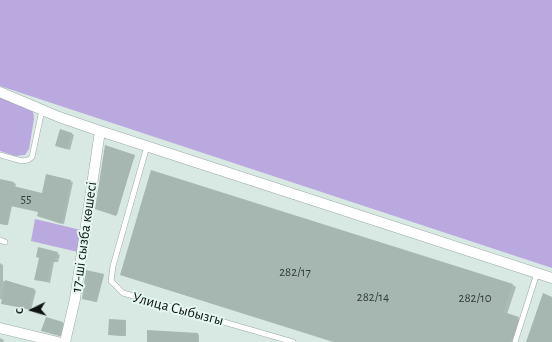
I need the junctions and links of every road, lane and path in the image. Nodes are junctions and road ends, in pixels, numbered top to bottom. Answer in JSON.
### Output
{"nodes":[{"id":1,"x":0,"y":92,"type":"edge"},
{"id":2,"x":42,"y":110,"type":"junction"},
{"id":3,"x":100,"y":131,"type":"junction"},
{"id":4,"x":147,"y":145,"type":"junction"},
{"id":5,"x":0,"y":155,"type":"edge"},
{"id":6,"x":537,"y":273,"type":"junction"},
{"id":7,"x":552,"y":278,"type":"edge"},
{"id":8,"x":0,"y":328,"type":"edge"},
{"id":9,"x":58,"y":342,"type":"edge"},
{"id":10,"x":65,"y":342,"type":"edge"},
{"id":11,"x":293,"y":342,"type":"edge"},
{"id":12,"x":514,"y":342,"type":"edge"}],
"edges":[{"from":1,"to":2,"type":"street"},
{"from":2,"to":3,"type":"street"},
{"from":2,"to":5,"type":"lane"},
{"from":3,"to":4,"type":"street"},
{"from":3,"to":10,"type":"street","name":"17-ші сызба көшесі"},
{"from":4,"to":6,"type":"street"},
{"from":4,"to":11,"type":"lane","name":"Улица Сыбызгы"},
{"from":6,"to":7,"type":"street"},
{"from":6,"to":12,"type":"lane"},
{"from":8,"to":9,"type":"street"}]}
